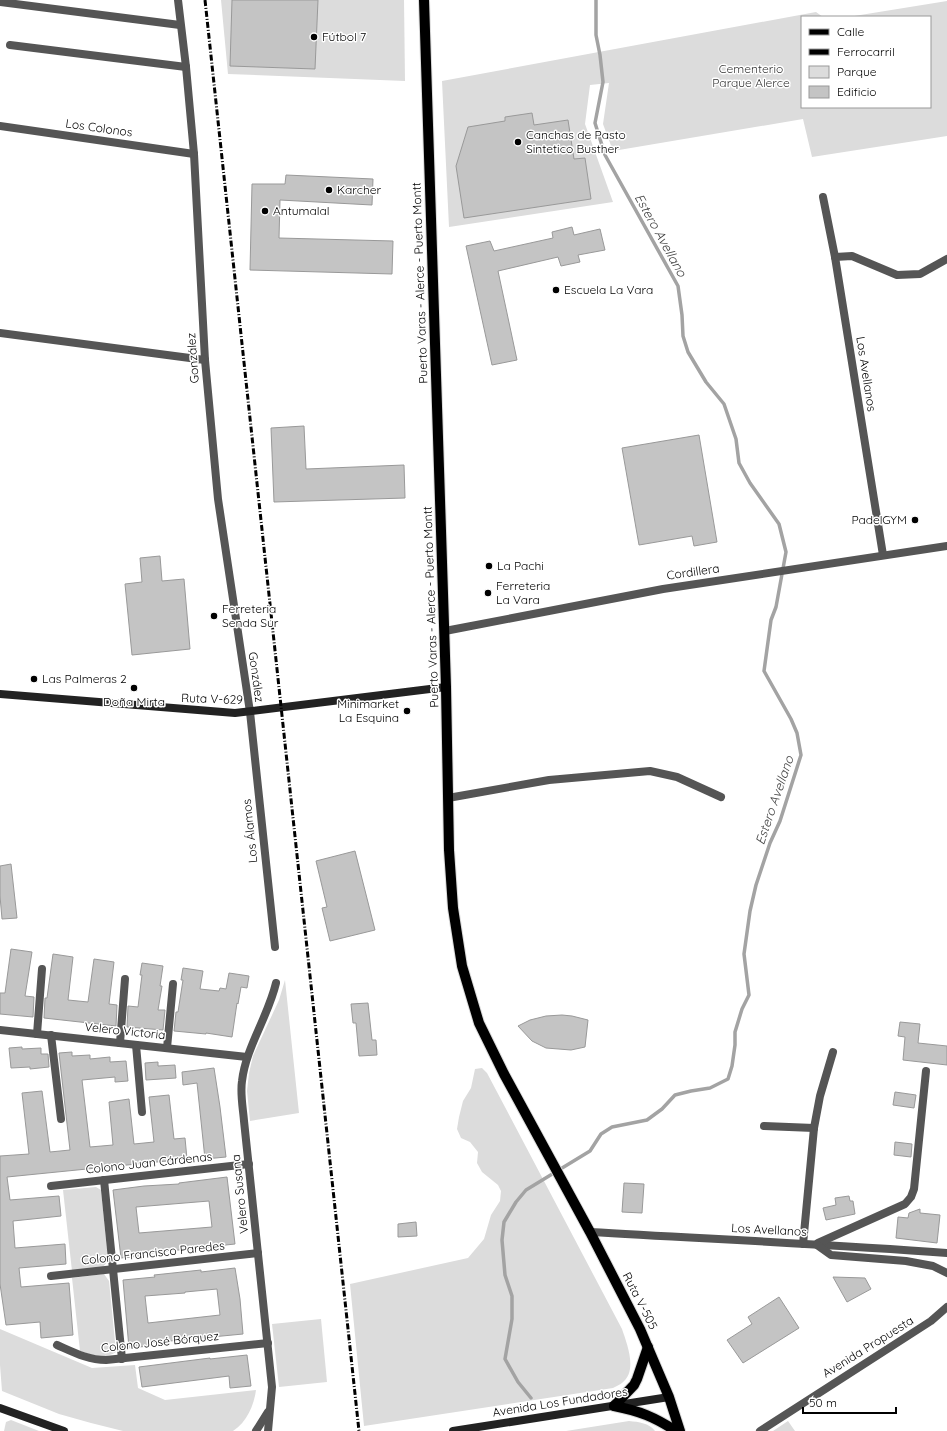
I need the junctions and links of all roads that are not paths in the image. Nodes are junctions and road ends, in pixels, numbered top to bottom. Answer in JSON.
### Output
{"nodes":[{"id":1,"x":178,"y":0,"type":"edge"},
{"id":2,"x":424,"y":0,"type":"edge"},
{"id":3,"x":0,"y":2,"type":"edge"},
{"id":4,"x":47,"y":4,"type":"edge"},
{"id":5,"x":180,"y":25,"type":"junction"},
{"id":6,"x":10,"y":45,"type":"dead end"},
{"id":7,"x":186,"y":67,"type":"junction"},
{"id":8,"x":0,"y":126,"type":"edge"},
{"id":9,"x":194,"y":154,"type":"junction"},
{"id":10,"x":823,"y":197,"type":"dead end"},
{"id":11,"x":835,"y":257,"type":"junction"},
{"id":12,"x":947,"y":259,"type":"edge"},
{"id":13,"x":0,"y":333,"type":"edge"},
{"id":14,"x":205,"y":360,"type":"junction"},
{"id":15,"x":947,"y":546,"type":"edge"},
{"id":16,"x":882,"y":555,"type":"junction"},
{"id":17,"x":445,"y":632,"type":"junction"},
{"id":18,"x":446,"y":687,"type":"junction"},
{"id":19,"x":0,"y":694,"type":"edge"},
{"id":20,"x":250,"y":712,"type":"junction"},
{"id":21,"x":722,"y":797,"type":"dead end"},
{"id":22,"x":448,"y":798,"type":"junction"},
{"id":23,"x":275,"y":947,"type":"dead end"},
{"id":24,"x":42,"y":969,"type":"dead end"},
{"id":25,"x":125,"y":979,"type":"dead end"},
{"id":26,"x":276,"y":983,"type":"dead end"},
{"id":27,"x":173,"y":984,"type":"dead end"},
{"id":28,"x":0,"y":1030,"type":"edge"},
{"id":29,"x":37,"y":1034,"type":"junction"},
{"id":30,"x":51,"y":1035,"type":"junction"},
{"id":31,"x":120,"y":1043,"type":"junction"},
{"id":32,"x":136,"y":1045,"type":"junction"},
{"id":33,"x":167,"y":1048,"type":"junction"},
{"id":34,"x":833,"y":1052,"type":"dead end"},
{"id":35,"x":247,"y":1057,"type":"junction"},
{"id":36,"x":926,"y":1071,"type":"dead end"},
{"id":37,"x":142,"y":1112,"type":"dead end"},
{"id":38,"x":61,"y":1119,"type":"dead end"},
{"id":39,"x":764,"y":1126,"type":"dead end"},
{"id":40,"x":814,"y":1128,"type":"junction"},
{"id":41,"x":249,"y":1164,"type":"junction"},
{"id":42,"x":104,"y":1180,"type":"junction"},
{"id":43,"x":51,"y":1186,"type":"dead end"},
{"id":44,"x":566,"y":1188,"type":"joint"},
{"id":45,"x":590,"y":1232,"type":"junction"},
{"id":46,"x":803,"y":1244,"type":"junction"},
{"id":47,"x":816,"y":1244,"type":"junction"},
{"id":48,"x":258,"y":1253,"type":"junction"},
{"id":49,"x":947,"y":1253,"type":"edge"},
{"id":50,"x":113,"y":1269,"type":"junction"},
{"id":51,"x":947,"y":1272,"type":"edge"},
{"id":52,"x":51,"y":1276,"type":"dead end"},
{"id":53,"x":947,"y":1307,"type":"edge"},
{"id":54,"x":268,"y":1343,"type":"junction"},
{"id":55,"x":57,"y":1345,"type":"dead end"},
{"id":56,"x":648,"y":1348,"type":"junction"},
{"id":57,"x":122,"y":1359,"type":"junction"},
{"id":58,"x":669,"y":1397,"type":"junction"},
{"id":59,"x":614,"y":1406,"type":"junction"},
{"id":60,"x":0,"y":1408,"type":"edge"},
{"id":61,"x":271,"y":1408,"type":"junction"},
{"id":62,"x":64,"y":1431,"type":"edge"},
{"id":63,"x":256,"y":1431,"type":"edge"},
{"id":64,"x":268,"y":1431,"type":"edge"},
{"id":65,"x":453,"y":1431,"type":"edge"},
{"id":66,"x":676,"y":1431,"type":"edge"},
{"id":67,"x":680,"y":1431,"type":"edge"},
{"id":68,"x":760,"y":1431,"type":"edge"}],
"edges":[{"from":1,"to":5,"type":"street","name":"González"},
{"from":2,"to":17,"type":"main road","name":"Puerto Varas - Alerce - Puerto Montt"},
{"from":3,"to":4,"type":"street"},
{"from":4,"to":5,"type":"street"},
{"from":5,"to":7,"type":"street","name":"González"},
{"from":6,"to":7,"type":"street"},
{"from":7,"to":9,"type":"street","name":"González"},
{"from":8,"to":9,"type":"street","name":"Los Colonos"},
{"from":9,"to":14,"type":"street","name":"González"},
{"from":10,"to":11,"type":"street","name":"Los Avellanos"},
{"from":11,"to":12,"type":"street"},
{"from":11,"to":16,"type":"street","name":"Los Avellanos"},
{"from":13,"to":14,"type":"street"},
{"from":14,"to":20,"type":"street","name":"González"},
{"from":15,"to":16,"type":"street","name":"Cordillera"},
{"from":16,"to":17,"type":"street","name":"Cordillera"},
{"from":17,"to":18,"type":"main road","name":"Puerto Varas - Alerce - Puerto Montt"},
{"from":18,"to":20,"type":"main road","name":"Ruta V-629"},
{"from":18,"to":22,"type":"main road","name":"Puerto Varas - Alerce - Puerto Montt"},
{"from":19,"to":20,"type":"main road","name":"Ruta V-629"},
{"from":20,"to":23,"type":"street","name":"Los Álamos"},
{"from":21,"to":22,"type":"street"},
{"from":22,"to":44,"type":"main road","name":"Puerto Varas - Alerce - Puerto Montt"},
{"from":24,"to":29,"type":"street"},
{"from":25,"to":31,"type":"street"},
{"from":26,"to":35,"type":"street","name":"Velero Susana"},
{"from":27,"to":33,"type":"street"},
{"from":28,"to":29,"type":"street","name":"Velero Victoria"},
{"from":29,"to":30,"type":"street","name":"Velero Victoria"},
{"from":30,"to":31,"type":"street","name":"Velero Victoria"},
{"from":30,"to":38,"type":"street"},
{"from":31,"to":32,"type":"street","name":"Velero Victoria"},
{"from":32,"to":33,"type":"street","name":"Velero Victoria"},
{"from":32,"to":37,"type":"street"},
{"from":33,"to":35,"type":"street","name":"Velero Victoria"},
{"from":34,"to":40,"type":"street"},
{"from":35,"to":41,"type":"street","name":"Velero Susana"},
{"from":36,"to":47,"type":"street"},
{"from":39,"to":40,"type":"street"},
{"from":40,"to":46,"type":"street"},
{"from":41,"to":42,"type":"street","name":"Colono Juan Cárdenas"},
{"from":41,"to":48,"type":"street","name":"Velero Susana"},
{"from":42,"to":43,"type":"street","name":"Colono Juan Cárdenas"},
{"from":42,"to":50,"type":"street"},
{"from":44,"to":45,"type":"main road","name":"Ruta V-505"},
{"from":45,"to":46,"type":"street","name":"Los Avellanos"},
{"from":45,"to":56,"type":"main road","name":"Ruta V-505"},
{"from":46,"to":47,"type":"street","name":"Los Avellanos"},
{"from":47,"to":49,"type":"street","name":"Los Avellanos"},
{"from":47,"to":51,"type":"street"},
{"from":48,"to":50,"type":"street","name":"Colono Francisco Paredes"},
{"from":48,"to":54,"type":"street","name":"Velero Susana"},
{"from":50,"to":52,"type":"street","name":"Colono Francisco Paredes"},
{"from":50,"to":57,"type":"street"},
{"from":53,"to":68,"type":"street","name":"Avenida Propuesta"},
{"from":54,"to":57,"type":"street","name":"Colono José Bórquez"},
{"from":54,"to":61,"type":"street","name":"Velero Susana"},
{"from":55,"to":57,"type":"street","name":"Colono José Bórquez"},
{"from":56,"to":58,"type":"main road","name":"Ruta V-505"},
{"from":56,"to":59,"type":"main road"},
{"from":58,"to":59,"type":"main road","name":"Avenida Los Fundadores"},
{"from":58,"to":67,"type":"main road","name":"Ruta V-505"},
{"from":59,"to":65,"type":"main road","name":"Avenida Los Fundadores"},
{"from":59,"to":66,"type":"main road"},
{"from":60,"to":62,"type":"main road"},
{"from":61,"to":63,"type":"street"},
{"from":61,"to":64,"type":"street","name":"Velero Susana"}]}
